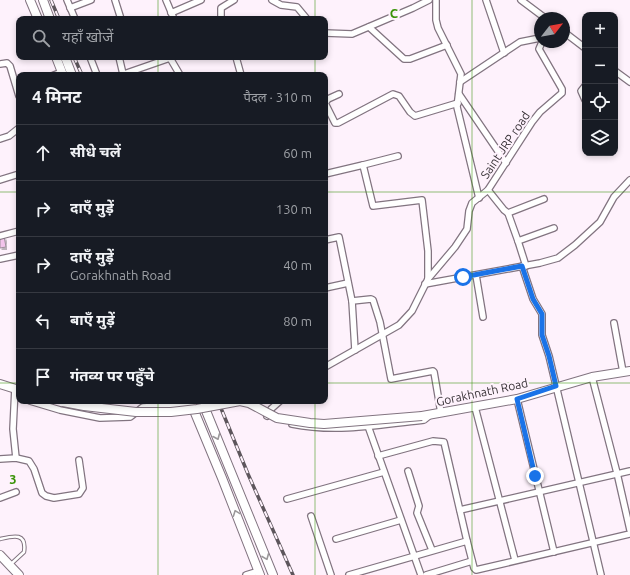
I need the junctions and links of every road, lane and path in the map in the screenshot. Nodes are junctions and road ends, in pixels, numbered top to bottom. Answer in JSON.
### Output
{"nodes":[{"id":1,"x":30,"y":0,"type":"edge"},
{"id":2,"x":43,"y":0,"type":"edge"},
{"id":3,"x":67,"y":0,"type":"edge"},
{"id":4,"x":91,"y":0,"type":"edge"},
{"id":5,"x":115,"y":0,"type":"edge"},
{"id":6,"x":166,"y":0,"type":"edge"},
{"id":7,"x":201,"y":0,"type":"edge"},
{"id":8,"x":234,"y":0,"type":"edge"},
{"id":9,"x":272,"y":0,"type":"edge"},
{"id":10,"x":429,"y":0,"type":"edge"},
{"id":11,"x":436,"y":0,"type":"edge"},
{"id":12,"x":486,"y":0,"type":"edge"},
{"id":13,"x":521,"y":0,"type":"edge"},
{"id":14,"x":70,"y":8,"type":"junction"},
{"id":15,"x":537,"y":12,"type":"edge"},
{"id":16,"x":172,"y":13,"type":"junction"},
{"id":17,"x":37,"y":16,"type":"edge"},
{"id":18,"x":49,"y":16,"type":"edge"},
{"id":19,"x":73,"y":16,"type":"edge"},
{"id":20,"x":119,"y":16,"type":"edge"},
{"id":21,"x":173,"y":16,"type":"edge"},
{"id":22,"x":221,"y":16,"type":"edge"},
{"id":23,"x":304,"y":16,"type":"edge"},
{"id":24,"x":369,"y":27,"type":"junction"},
{"id":25,"x":328,"y":33,"type":"edge"},
{"id":26,"x":570,"y":37,"type":"edge"},
{"id":27,"x":534,"y":39,"type":"edge"},
{"id":28,"x":447,"y":45,"type":"junction"},
{"id":29,"x":582,"y":46,"type":"edge"},
{"id":30,"x":539,"y":48,"type":"edge"},
{"id":31,"x":504,"y":53,"type":"junction"},
{"id":32,"x":57,"y":60,"type":"edge"},
{"id":33,"x":66,"y":60,"type":"edge"},
{"id":34,"x":91,"y":60,"type":"edge"},
{"id":35,"x":120,"y":60,"type":"edge"},
{"id":36,"x":163,"y":60,"type":"edge"},
{"id":37,"x":172,"y":60,"type":"edge"},
{"id":38,"x":237,"y":60,"type":"edge"},
{"id":39,"x":0,"y":64,"type":"edge"},
{"id":40,"x":61,"y":72,"type":"edge"},
{"id":41,"x":71,"y":72,"type":"edge"},
{"id":42,"x":96,"y":72,"type":"edge"},
{"id":43,"x":122,"y":72,"type":"edge"},
{"id":44,"x":130,"y":72,"type":"edge"},
{"id":45,"x":178,"y":72,"type":"edge"},
{"id":46,"x":240,"y":72,"type":"edge"},
{"id":47,"x":618,"y":73,"type":"edge"},
{"id":48,"x":16,"y":82,"type":"edge"},
{"id":49,"x":460,"y":82,"type":"junction"},
{"id":50,"x":630,"y":82,"type":"edge"},
{"id":51,"x":339,"y":94,"type":"dead end"},
{"id":52,"x":459,"y":94,"type":"junction"},
{"id":53,"x":328,"y":99,"type":"edge"},
{"id":54,"x":458,"y":103,"type":"junction"},
{"id":55,"x":328,"y":109,"type":"edge"},
{"id":56,"x":16,"y":130,"type":"edge"},
{"id":57,"x":0,"y":139,"type":"edge"},
{"id":58,"x":398,"y":156,"type":"dead end"},
{"id":59,"x":506,"y":163,"type":"junction"},
{"id":60,"x":363,"y":165,"type":"junction"},
{"id":61,"x":328,"y":173,"type":"edge"},
{"id":62,"x":16,"y":175,"type":"edge"},
{"id":63,"x":0,"y":180,"type":"edge"},
{"id":64,"x":630,"y":180,"type":"edge"},
{"id":65,"x":488,"y":190,"type":"junction"},
{"id":66,"x":479,"y":198,"type":"junction"},
{"id":67,"x":544,"y":199,"type":"dead end"},
{"id":68,"x":508,"y":213,"type":"junction"},
{"id":69,"x":554,"y":228,"type":"dead end"},
{"id":70,"x":16,"y":232,"type":"edge"},
{"id":71,"x":0,"y":236,"type":"edge"},
{"id":72,"x":328,"y":239,"type":"edge"},
{"id":73,"x":518,"y":241,"type":"junction"},
{"id":74,"x":16,"y":256,"type":"edge"},
{"id":75,"x":0,"y":259,"type":"edge"},
{"id":76,"x":524,"y":266,"type":"junction"},
{"id":77,"x":476,"y":275,"type":"junction"},
{"id":78,"x":427,"y":281,"type":"junction"},
{"id":79,"x":348,"y":283,"type":"junction"},
{"id":80,"x":328,"y":287,"type":"edge"},
{"id":81,"x":352,"y":301,"type":"junction"},
{"id":82,"x":483,"y":317,"type":"dead end"},
{"id":83,"x":614,"y":323,"type":"dead end"},
{"id":84,"x":382,"y":335,"type":"junction"},
{"id":85,"x":355,"y":350,"type":"junction"},
{"id":86,"x":328,"y":365,"type":"edge"},
{"id":87,"x":626,"y":371,"type":"edge"},
{"id":88,"x":592,"y":377,"type":"junction"},
{"id":89,"x":0,"y":384,"type":"edge"},
{"id":90,"x":556,"y":386,"type":"junction"},
{"id":91,"x":16,"y":390,"type":"edge"},
{"id":92,"x":517,"y":399,"type":"junction"},
{"id":93,"x":16,"y":404,"type":"edge"},
{"id":94,"x":40,"y":404,"type":"edge"},
{"id":95,"x":74,"y":404,"type":"edge"},
{"id":96,"x":172,"y":404,"type":"edge"},
{"id":97,"x":192,"y":404,"type":"edge"},
{"id":98,"x":204,"y":404,"type":"edge"},
{"id":99,"x":224,"y":404,"type":"edge"},
{"id":100,"x":251,"y":404,"type":"edge"},
{"id":101,"x":252,"y":404,"type":"edge"},
{"id":102,"x":276,"y":404,"type":"edge"},
{"id":103,"x":476,"y":407,"type":"junction"},
{"id":104,"x":441,"y":413,"type":"junction"},
{"id":105,"x":432,"y":414,"type":"junction"},
{"id":106,"x":267,"y":416,"type":"junction"},
{"id":107,"x":368,"y":426,"type":"junction"},
{"id":108,"x":378,"y":456,"type":"junction"},
{"id":109,"x":16,"y":458,"type":"junction"},
{"id":110,"x":0,"y":459,"type":"edge"},
{"id":111,"x":79,"y":460,"type":"dead end"},
{"id":112,"x":408,"y":470,"type":"dead end"},
{"id":113,"x":630,"y":471,"type":"edge"},
{"id":114,"x":384,"y":472,"type":"junction"},
{"id":115,"x":618,"y":473,"type":"junction"},
{"id":116,"x":579,"y":482,"type":"junction"},
{"id":117,"x":539,"y":491,"type":"junction"},
{"id":118,"x":16,"y":492,"type":"dead end"},
{"id":119,"x":0,"y":498,"type":"edge"},
{"id":120,"x":287,"y":499,"type":"dead end"},
{"id":121,"x":500,"y":500,"type":"junction"},
{"id":122,"x":460,"y":510,"type":"junction"},
{"id":123,"x":311,"y":516,"type":"dead end"},
{"id":124,"x":401,"y":520,"type":"junction"},
{"id":125,"x":630,"y":530,"type":"edge"},
{"id":126,"x":630,"y":534,"type":"edge"},
{"id":127,"x":0,"y":539,"type":"edge"},
{"id":128,"x":336,"y":540,"type":"dead end"},
{"id":129,"x":467,"y":541,"type":"junction"},
{"id":130,"x":593,"y":543,"type":"junction"},
{"id":131,"x":432,"y":550,"type":"junction"},
{"id":132,"x":554,"y":552,"type":"junction"},
{"id":133,"x":0,"y":555,"type":"edge"},
{"id":134,"x":414,"y":556,"type":"junction"},
{"id":135,"x":515,"y":560,"type":"junction"},
{"id":136,"x":472,"y":561,"type":"junction"},
{"id":137,"x":10,"y":565,"type":"junction"},
{"id":138,"x":260,"y":573,"type":"edge"},
{"id":139,"x":19,"y":575,"type":"edge"},
{"id":140,"x":246,"y":575,"type":"edge"},
{"id":141,"x":273,"y":575,"type":"edge"},
{"id":142,"x":330,"y":575,"type":"edge"},
{"id":143,"x":350,"y":575,"type":"edge"},
{"id":144,"x":421,"y":575,"type":"edge"},
{"id":145,"x":426,"y":575,"type":"edge"},
{"id":146,"x":601,"y":575,"type":"edge"}],
"edges":[{"from":1,"to":17,"type":"main road"},
{"from":2,"to":18,"type":"main road"},
{"from":3,"to":14,"type":"street"},
{"from":4,"to":14,"type":"street"},
{"from":5,"to":20,"type":"street"},
{"from":6,"to":16,"type":"street"},
{"from":7,"to":16,"type":"street"},
{"from":8,"to":22,"type":"street"},
{"from":9,"to":23,"type":"street"},
{"from":10,"to":24,"type":"street"},
{"from":11,"to":28,"type":"street"},
{"from":12,"to":31,"type":"street"},
{"from":13,"to":15,"type":"street"},
{"from":14,"to":19,"type":"street"},
{"from":16,"to":21,"type":"street"},
{"from":24,"to":25,"type":"street"},
{"from":24,"to":28,"type":"street"},
{"from":26,"to":29,"type":"street"},
{"from":27,"to":31,"type":"street"},
{"from":28,"to":49,"type":"street"},
{"from":30,"to":59,"type":"street","name":"Saint JRP road"},
{"from":31,"to":49,"type":"street"},
{"from":32,"to":40,"type":"main road"},
{"from":33,"to":41,"type":"main road"},
{"from":34,"to":42,"type":"street"},
{"from":35,"to":43,"type":"street"},
{"from":36,"to":44,"type":"street"},
{"from":37,"to":45,"type":"street"},
{"from":38,"to":46,"type":"street"},
{"from":39,"to":48,"type":"street"},
{"from":47,"to":50,"type":"street"},
{"from":49,"to":52,"type":"street"},
{"from":51,"to":53,"type":"street"},
{"from":52,"to":54,"type":"street"},
{"from":52,"to":59,"type":"street"},
{"from":54,"to":55,"type":"street"},
{"from":54,"to":66,"type":"street"},
{"from":56,"to":57,"type":"street"},
{"from":58,"to":60,"type":"street"},
{"from":59,"to":65,"type":"street","name":"Saint JRP road"},
{"from":60,"to":61,"type":"street"},
{"from":60,"to":78,"type":"street"},
{"from":62,"to":63,"type":"street"},
{"from":64,"to":76,"type":"street"},
{"from":65,"to":66,"type":"street","name":"Saint JRP road"},
{"from":65,"to":68,"type":"street"},
{"from":66,"to":78,"type":"street","name":"Saint JRP road"},
{"from":67,"to":68,"type":"street"},
{"from":68,"to":73,"type":"street"},
{"from":69,"to":73,"type":"street"},
{"from":70,"to":71,"type":"street"},
{"from":72,"to":79,"type":"street"},
{"from":73,"to":76,"type":"street"},
{"from":74,"to":75,"type":"street"},
{"from":76,"to":77,"type":"street"},
{"from":76,"to":90,"type":"street"},
{"from":77,"to":78,"type":"street"},
{"from":77,"to":82,"type":"street"},
{"from":78,"to":84,"type":"street"},
{"from":79,"to":80,"type":"street"},
{"from":79,"to":81,"type":"street"},
{"from":81,"to":84,"type":"street"},
{"from":81,"to":85,"type":"street"},
{"from":83,"to":87,"type":"street"},
{"from":84,"to":85,"type":"street"},
{"from":84,"to":104,"type":"street"},
{"from":85,"to":86,"type":"street"},
{"from":87,"to":88,"type":"main road","name":"Gorakhnath Road"},
{"from":88,"to":90,"type":"main road","name":"Gorakhnath Road"},
{"from":88,"to":115,"type":"street"},
{"from":89,"to":91,"type":"main road"},
{"from":90,"to":92,"type":"main road","name":"Gorakhnath Road"},
{"from":90,"to":116,"type":"street"},
{"from":92,"to":103,"type":"main road","name":"Gorakhnath Road"},
{"from":92,"to":117,"type":"street"},
{"from":93,"to":109,"type":"street"},
{"from":94,"to":96,"type":"street"},
{"from":95,"to":99,"type":"main road","name":"Gorakhnath Road","bridge":true},
{"from":138,"to":97,"type":"main road","one_way":true},
{"from":98,"to":141,"type":"main road","one_way":true},
{"from":100,"to":105,"type":"main road","name":"Gorakhnath Road","bridge":true},
{"from":101,"to":106,"type":"street"},
{"from":102,"to":106,"type":"street"},
{"from":103,"to":104,"type":"main road","name":"Gorakhnath Road"},
{"from":103,"to":121,"type":"street"},
{"from":104,"to":105,"type":"main road","name":"Gorakhnath Road"},
{"from":105,"to":107,"type":"street"},
{"from":106,"to":107,"type":"street"},
{"from":107,"to":108,"type":"street"},
{"from":108,"to":114,"type":"street"},
{"from":108,"to":122,"type":"street"},
{"from":109,"to":110,"type":"street"},
{"from":109,"to":111,"type":"street"},
{"from":112,"to":131,"type":"street"},
{"from":113,"to":115,"type":"street"},
{"from":114,"to":120,"type":"street"},
{"from":114,"to":124,"type":"street"},
{"from":115,"to":116,"type":"street"},
{"from":115,"to":125,"type":"street"},
{"from":116,"to":117,"type":"street"},
{"from":116,"to":130,"type":"street"},
{"from":117,"to":121,"type":"street"},
{"from":117,"to":132,"type":"street"},
{"from":118,"to":119,"type":"street"},
{"from":121,"to":122,"type":"street"},
{"from":121,"to":135,"type":"street"},
{"from":122,"to":129,"type":"street"},
{"from":123,"to":142,"type":"street"},
{"from":124,"to":128,"type":"street"},
{"from":124,"to":134,"type":"street"},
{"from":126,"to":130,"type":"street"},
{"from":127,"to":137,"type":"lane"},
{"from":129,"to":131,"type":"street"},
{"from":129,"to":136,"type":"street"},
{"from":130,"to":132,"type":"street"},
{"from":130,"to":146,"type":"street"},
{"from":131,"to":134,"type":"street"},
{"from":132,"to":135,"type":"street"},
{"from":133,"to":137,"type":"main road"},
{"from":134,"to":143,"type":"street"},
{"from":134,"to":144,"type":"street"},
{"from":135,"to":136,"type":"street"},
{"from":136,"to":145,"type":"street"},
{"from":137,"to":139,"type":"main road"},
{"from":138,"to":140,"type":"street"}]}
